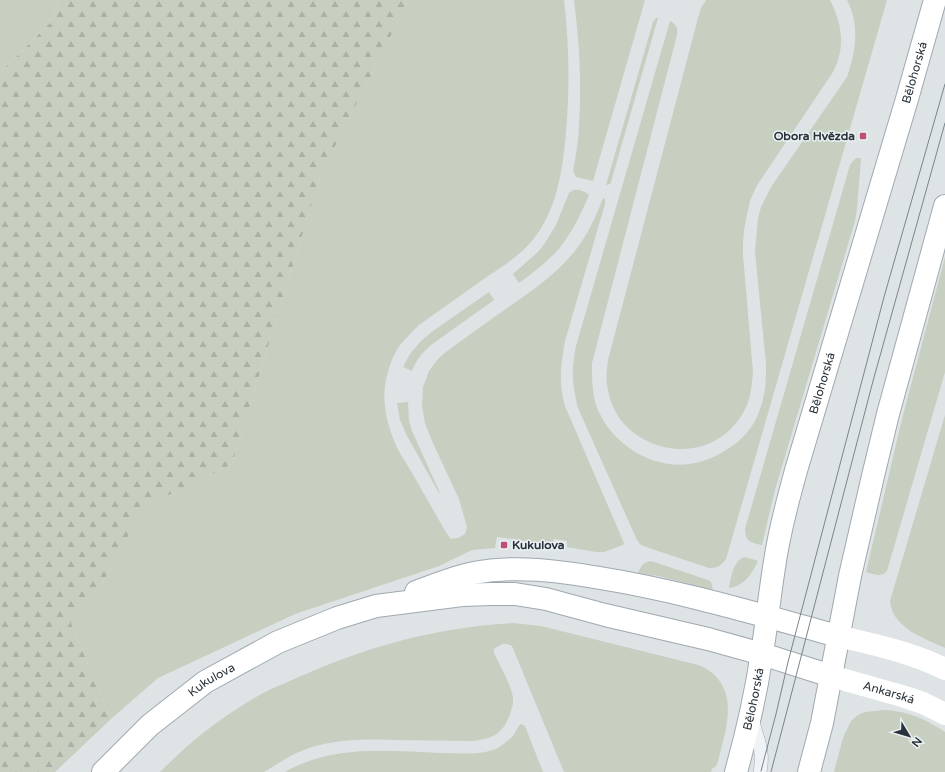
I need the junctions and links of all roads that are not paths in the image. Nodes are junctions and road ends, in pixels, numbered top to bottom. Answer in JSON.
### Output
{"nodes":[{"id":1,"x":935,"y":0,"type":"edge"},
{"id":2,"x":945,"y":206,"type":"edge"},
{"id":3,"x":376,"y":606,"type":"junction"},
{"id":4,"x":767,"y":617,"type":"junction"},
{"id":5,"x":838,"y":636,"type":"junction"},
{"id":6,"x":762,"y":654,"type":"junction"},
{"id":7,"x":945,"y":669,"type":"edge"},
{"id":8,"x":831,"y":676,"type":"junction"},
{"id":9,"x":754,"y":697,"type":"junction"},
{"id":10,"x":945,"y":714,"type":"edge"},
{"id":11,"x":103,"y":772,"type":"edge"},
{"id":12,"x":736,"y":772,"type":"edge"},
{"id":13,"x":760,"y":772,"type":"edge"},
{"id":14,"x":809,"y":772,"type":"edge"}],
"edges":[{"from":1,"to":4,"type":"main road","name":"Bělohorská"},
{"from":2,"to":5,"type":"main road"},
{"from":3,"to":4,"type":"main road"},
{"from":3,"to":6,"type":"main road","name":"Kukulova"},
{"from":3,"to":11,"type":"main road","name":"Kukulova"},
{"from":4,"to":5,"type":"main road"},
{"from":4,"to":6,"type":"main road","name":"Bělohorská"},
{"from":5,"to":7,"type":"main road"},
{"from":5,"to":8,"type":"main road"},
{"from":6,"to":8,"type":"main road","name":"Ankarská"},
{"from":6,"to":9,"type":"main road","name":"Bělohorská"},
{"from":8,"to":10,"type":"main road","name":"Ankarská"},
{"from":8,"to":14,"type":"main road"},
{"from":9,"to":12,"type":"main road","name":"Bělohorská"},
{"from":9,"to":13,"type":"lane"}]}
